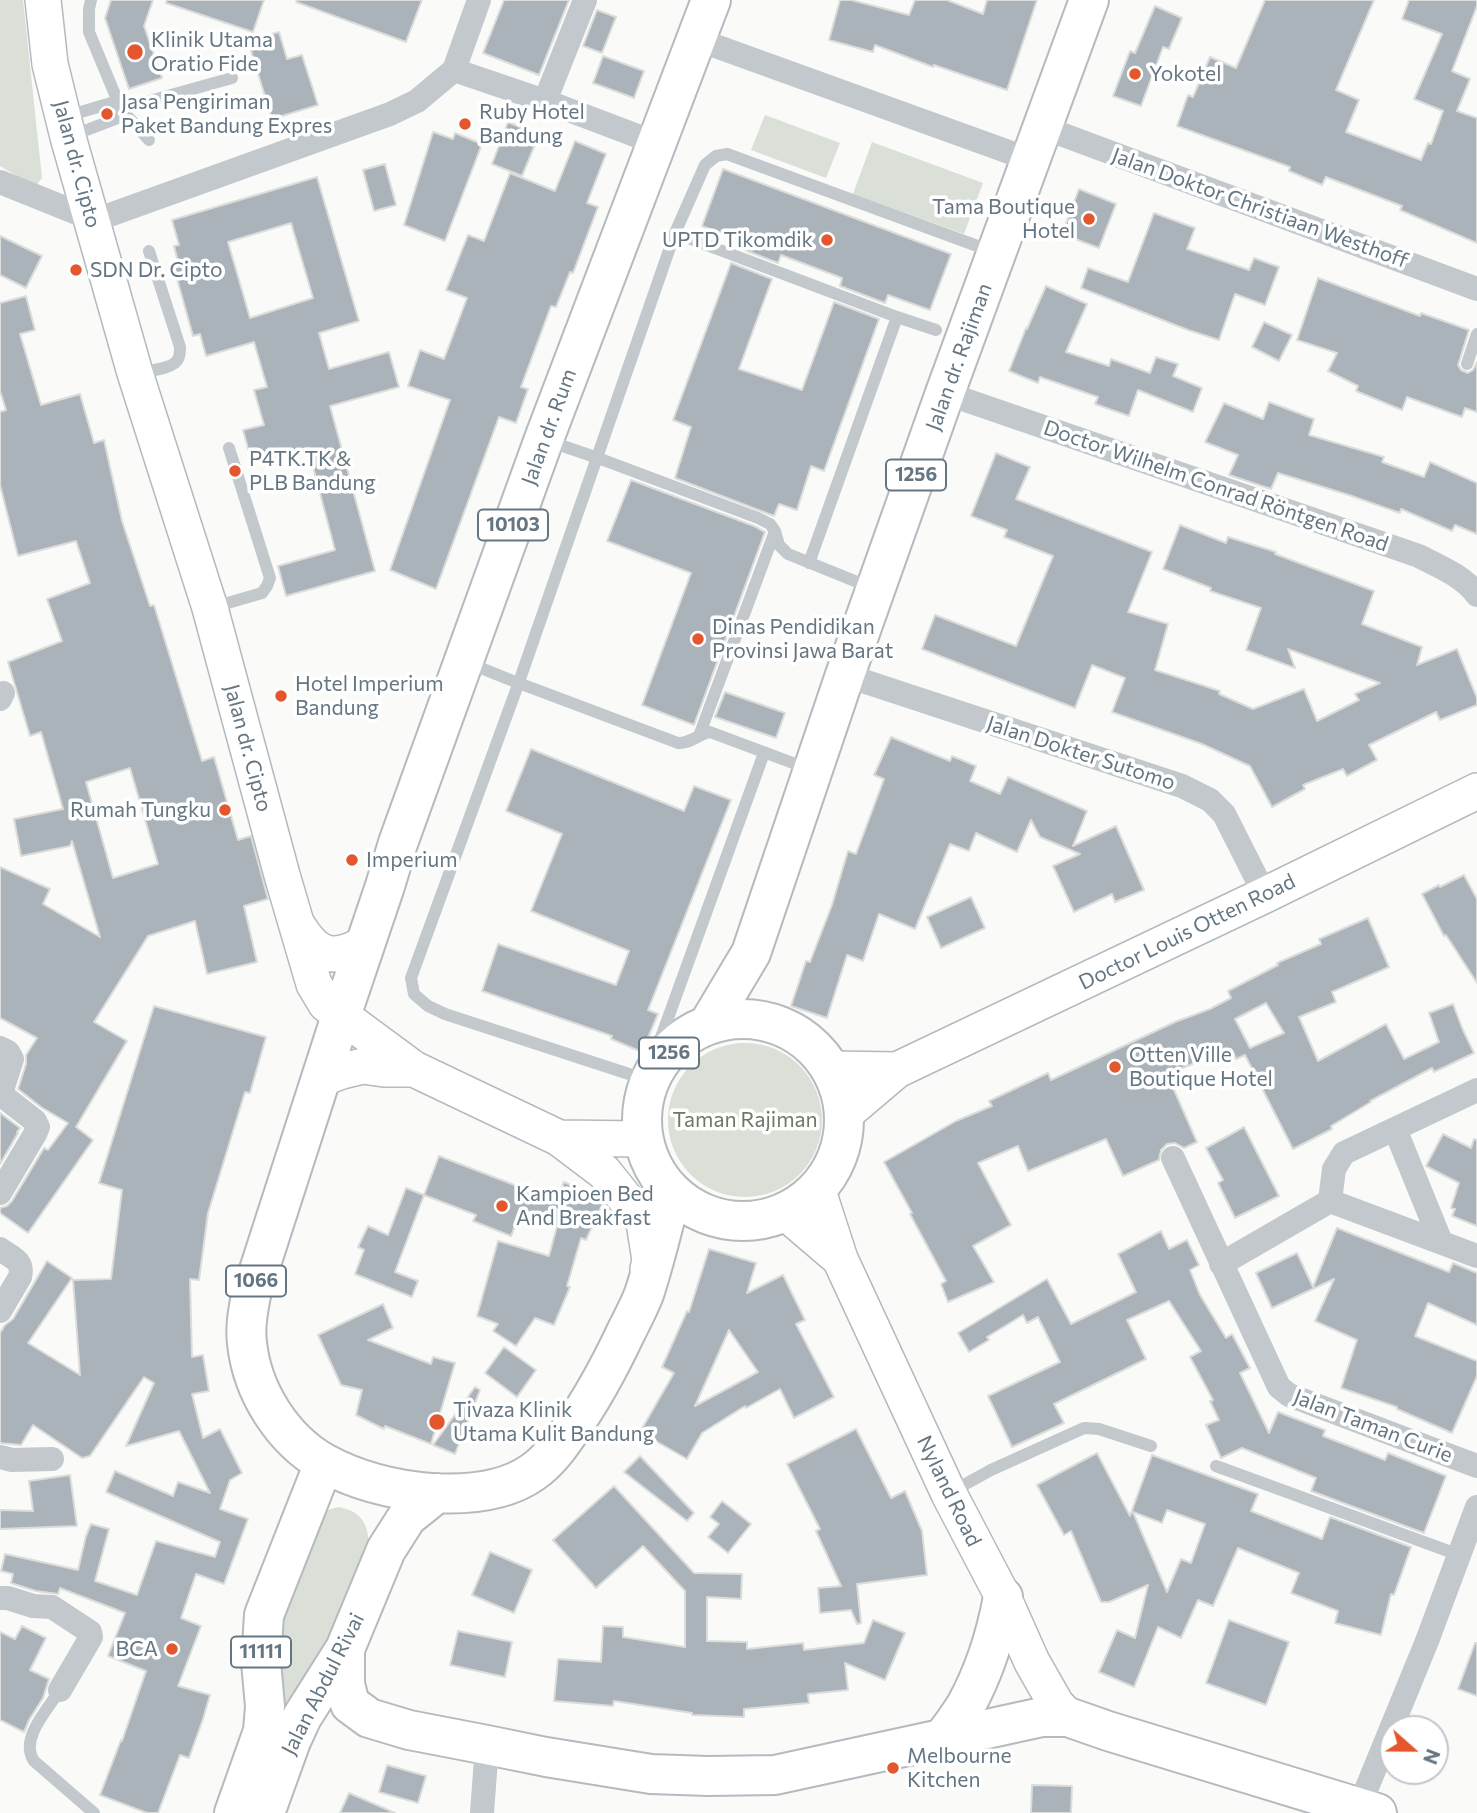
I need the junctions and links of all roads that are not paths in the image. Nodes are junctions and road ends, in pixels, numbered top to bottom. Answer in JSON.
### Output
{"nodes":[{"id":1,"x":43,"y":0,"type":"edge"},
{"id":2,"x":91,"y":0,"type":"edge"},
{"id":3,"x":479,"y":0,"type":"edge"},
{"id":4,"x":585,"y":0,"type":"edge"},
{"id":5,"x":711,"y":0,"type":"edge"},
{"id":6,"x":1089,"y":0,"type":"edge"},
{"id":7,"x":696,"y":39,"type":"junction"},
{"id":8,"x":454,"y":70,"type":"junction"},
{"id":9,"x":232,"y":78,"type":"dead end"},
{"id":10,"x":545,"y":101,"type":"junction"},
{"id":11,"x":122,"y":108,"type":"junction"},
{"id":12,"x":65,"y":127,"type":"junction"},
{"id":13,"x":149,"y":140,"type":"dead end"},
{"id":14,"x":656,"y":143,"type":"junction"},
{"id":15,"x":1036,"y":144,"type":"junction"},
{"id":16,"x":0,"y":182,"type":"edge"},
{"id":17,"x":92,"y":219,"type":"junction"},
{"id":18,"x":675,"y":233,"type":"junction"},
{"id":19,"x":149,"y":251,"type":"dead end"},
{"id":20,"x":996,"y":253,"type":"junction"},
{"id":21,"x":1477,"y":289,"type":"edge"},
{"id":22,"x":897,"y":317,"type":"junction"},
{"id":23,"x":936,"y":330,"type":"dead end"},
{"id":24,"x":1477,"y":334,"type":"edge"},
{"id":25,"x":1467,"y":364,"type":"dead end"},
{"id":26,"x":135,"y":373,"type":"junction"},
{"id":27,"x":945,"y":393,"type":"junction"},
{"id":28,"x":544,"y":439,"type":"junction"},
{"id":29,"x":229,"y":448,"type":"dead end"},
{"id":30,"x":598,"y":457,"type":"junction"},
{"id":31,"x":775,"y":531,"type":"junction"},
{"id":32,"x":808,"y":564,"type":"junction"},
{"id":33,"x":876,"y":590,"type":"junction"},
{"id":34,"x":1477,"y":595,"type":"edge"},
{"id":35,"x":210,"y":608,"type":"junction"},
{"id":36,"x":464,"y":660,"type":"junction"},
{"id":37,"x":845,"y":675,"type":"junction"},
{"id":38,"x":519,"y":682,"type":"junction"},
{"id":39,"x":699,"y":736,"type":"junction"},
{"id":40,"x":764,"y":753,"type":"junction"},
{"id":41,"x":813,"y":770,"type":"junction"},
{"id":42,"x":1477,"y":792,"type":"edge"},
{"id":43,"x":1265,"y":895,"type":"junction"},
{"id":44,"x":298,"y":926,"type":"junction"},
{"id":45,"x":366,"y":943,"type":"junction"},
{"id":46,"x":751,"y":953,"type":"junction"},
{"id":47,"x":341,"y":1016,"type":"junction"},
{"id":48,"x":752,"y":1019,"type":"junction"},
{"id":49,"x":708,"y":1026,"type":"junction"},
{"id":50,"x":0,"y":1048,"type":"edge"},
{"id":51,"x":414,"y":1069,"type":"junction"},
{"id":52,"x":830,"y":1069,"type":"junction"},
{"id":53,"x":897,"y":1070,"type":"junction"},
{"id":54,"x":320,"y":1079,"type":"junction"},
{"id":55,"x":1477,"y":1090,"type":"edge"},
{"id":56,"x":844,"y":1115,"type":"junction"},
{"id":57,"x":1395,"y":1129,"type":"junction"},
{"id":58,"x":559,"y":1138,"type":"junction"},
{"id":59,"x":641,"y":1139,"type":"junction"},
{"id":60,"x":1173,"y":1158,"type":"dead end"},
{"id":61,"x":817,"y":1188,"type":"junction"},
{"id":62,"x":672,"y":1192,"type":"junction"},
{"id":63,"x":0,"y":1193,"type":"edge"},
{"id":64,"x":1330,"y":1201,"type":"junction"},
{"id":65,"x":785,"y":1212,"type":"junction"},
{"id":66,"x":1441,"y":1242,"type":"junction"},
{"id":67,"x":0,"y":1249,"type":"edge"},
{"id":68,"x":1477,"y":1256,"type":"edge"},
{"id":69,"x":840,"y":1259,"type":"junction"},
{"id":70,"x":1221,"y":1264,"type":"junction"},
{"id":71,"x":644,"y":1295,"type":"junction"},
{"id":72,"x":0,"y":1311,"type":"edge"},
{"id":73,"x":1151,"y":1446,"type":"dead end"},
{"id":74,"x":0,"y":1457,"type":"edge"},
{"id":75,"x":52,"y":1459,"type":"dead end"},
{"id":76,"x":1216,"y":1466,"type":"dead end"},
{"id":77,"x":1477,"y":1466,"type":"edge"},
{"id":78,"x":318,"y":1478,"type":"junction"},
{"id":79,"x":437,"y":1493,"type":"junction"},
{"id":80,"x":949,"y":1494,"type":"junction"},
{"id":81,"x":1477,"y":1507,"type":"edge"},
{"id":82,"x":386,"y":1550,"type":"junction"},
{"id":83,"x":1459,"y":1555,"type":"junction"},
{"id":84,"x":1003,"y":1597,"type":"junction"},
{"id":85,"x":0,"y":1598,"type":"edge"},
{"id":86,"x":345,"y":1648,"type":"junction"},
{"id":87,"x":60,"y":1690,"type":"joint"},
{"id":88,"x":1068,"y":1717,"type":"junction"},
{"id":89,"x":943,"y":1739,"type":"junction"},
{"id":90,"x":486,"y":1745,"type":"junction"},
{"id":91,"x":1368,"y":1810,"type":"edge"},
{"id":92,"x":93,"y":1813,"type":"edge"},
{"id":93,"x":234,"y":1813,"type":"edge"},
{"id":94,"x":265,"y":1813,"type":"edge"},
{"id":95,"x":482,"y":1813,"type":"edge"}],
"edges":[{"from":1,"to":12,"type":"main road","name":"Jalan dr. Cipto"},
{"from":2,"to":11,"type":"lane"},
{"from":3,"to":8,"type":"street"},
{"from":4,"to":10,"type":"street"},
{"from":5,"to":7,"type":"main road","name":"Jalan dr. Rum","number":"10103"},
{"from":6,"to":15,"type":"main road","name":"Jalan dr. Rajiman","number":"1256"},
{"from":7,"to":14,"type":"main road","name":"Jalan dr. Rum","number":"10103"},
{"from":7,"to":15,"type":"street","name":"Jalan Doktor Christiaan Westhoff"},
{"from":8,"to":10,"type":"street"},
{"from":8,"to":17,"type":"street"},
{"from":9,"to":11,"type":"lane"},
{"from":10,"to":14,"type":"street"},
{"from":11,"to":12,"type":"lane"},
{"from":11,"to":12,"type":"lane"},
{"from":11,"to":13,"type":"lane"},
{"from":12,"to":17,"type":"main road","name":"Jalan dr. Cipto"},
{"from":14,"to":28,"type":"main road","name":"Jalan dr. Rum","number":"10103"},
{"from":15,"to":20,"type":"main road","name":"Jalan dr. Rajiman","number":"1256"},
{"from":15,"to":21,"type":"street","name":"Jalan Doktor Christiaan Westhoff"},
{"from":16,"to":17,"type":"street"},
{"from":17,"to":26,"type":"main road","name":"Jalan dr. Cipto"},
{"from":18,"to":20,"type":"lane"},
{"from":18,"to":22,"type":"lane"},
{"from":18,"to":30,"type":"lane"},
{"from":19,"to":26,"type":"lane"},
{"from":20,"to":27,"type":"main road","name":"Jalan dr. Rajiman","number":"1256"},
{"from":22,"to":23,"type":"lane"},
{"from":22,"to":32,"type":"lane"},
{"from":24,"to":25,"type":"lane"},
{"from":26,"to":35,"type":"main road","name":"Jalan dr. Cipto"},
{"from":27,"to":33,"type":"main road","name":"Jalan dr. Rajiman","number":"1256"},
{"from":27,"to":34,"type":"street","name":"Doctor Wilhelm Conrad Röntgen Road"},
{"from":28,"to":30,"type":"lane"},
{"from":28,"to":36,"type":"main road","name":"Jalan dr. Rum","number":"10103"},
{"from":29,"to":35,"type":"lane"},
{"from":30,"to":31,"type":"lane"},
{"from":30,"to":38,"type":"lane"},
{"from":31,"to":32,"type":"lane"},
{"from":31,"to":39,"type":"lane"},
{"from":32,"to":33,"type":"lane"},
{"from":33,"to":37,"type":"main road","name":"Jalan dr. Rajiman","number":"1256"},
{"from":35,"to":44,"type":"main road","name":"Jalan dr. Cipto"},
{"from":36,"to":38,"type":"lane"},
{"from":36,"to":45,"type":"main road","name":"Jalan dr. Rum","number":"10103"},
{"from":37,"to":41,"type":"main road","name":"Jalan dr. Rajiman","number":"1256"},
{"from":37,"to":43,"type":"street","name":"Jalan Dokter Sutomo"},
{"from":38,"to":39,"type":"lane"},
{"from":38,"to":40,"type":"lane"},
{"from":39,"to":40,"type":"lane"},
{"from":40,"to":41,"type":"lane"},
{"from":41,"to":46,"type":"main road","name":"Jalan dr. Rajiman","number":"1256"},
{"from":42,"to":43,"type":"main road","name":"Doctor Louis Otten Road"},
{"from":43,"to":53,"type":"main road","name":"Doctor Louis Otten Road"},
{"from":44,"to":45,"type":"main road"},
{"from":44,"to":47,"type":"main road","name":"Jalan dr. Cipto"},
{"from":45,"to":47,"type":"main road","name":"Jalan dr. Rum","number":"10103"},
{"from":46,"to":48,"type":"main road","name":"Jalan dr. Rajiman","number":"1256"},
{"from":46,"to":49,"type":"main road","name":"Jalan dr. Rajiman","number":"1256"},
{"from":47,"to":51,"type":"main road","name":"Jalan dr. Cipto"},
{"from":47,"to":54,"type":"main road","number":"1066"},
{"from":48,"to":49,"type":"main road","number":"1256"},
{"from":48,"to":52,"type":"main road","number":"1256"},
{"from":49,"to":59,"type":"main road","number":"1256"},
{"from":50,"to":63,"type":"street"},
{"from":51,"to":54,"type":"main road"},
{"from":51,"to":58,"type":"main road"},
{"from":52,"to":53,"type":"main road","name":"Doctor Louis Otten Road"},
{"from":52,"to":56,"type":"main road","number":"1256"},
{"from":53,"to":56,"type":"main road","name":"Doctor Louis Otten Road"},
{"from":54,"to":78,"type":"main road","number":"1066"},
{"from":55,"to":57,"type":"street"},
{"from":56,"to":61,"type":"main road","number":"1256"},
{"from":57,"to":64,"type":"street"},
{"from":57,"to":66,"type":"street"},
{"from":58,"to":59,"type":"main road"},
{"from":58,"to":71,"type":"main road"},
{"from":59,"to":62,"type":"main road","number":"1256"},
{"from":60,"to":70,"type":"street","name":"Jalan Taman Curie"},
{"from":61,"to":65,"type":"main road","number":"1256"},
{"from":61,"to":69,"type":"main road","name":"Nyland Road"},
{"from":62,"to":65,"type":"main road","number":"1256"},
{"from":62,"to":71,"type":"main road"},
{"from":64,"to":66,"type":"street"},
{"from":64,"to":70,"type":"street"},
{"from":65,"to":69,"type":"main road","name":"Nyland Road"},
{"from":66,"to":68,"type":"street"},
{"from":67,"to":72,"type":"street"},
{"from":69,"to":80,"type":"main road","name":"Nyland Road"},
{"from":70,"to":77,"type":"street","name":"Jalan Taman Curie"},
{"from":71,"to":79,"type":"main road"},
{"from":73,"to":80,"type":"lane"},
{"from":74,"to":75,"type":"street"},
{"from":76,"to":83,"type":"lane"},
{"from":78,"to":79,"type":"main road"},
{"from":78,"to":82,"type":"main road"},
{"from":78,"to":93,"type":"main road","name":"Jalan Abdul Rivai","number":"11111"},
{"from":79,"to":82,"type":"main road","name":"Jalan Abdul Rivai"},
{"from":80,"to":84,"type":"main road","name":"Nyland Road"},
{"from":81,"to":83,"type":"street"},
{"from":82,"to":86,"type":"main road","name":"Jalan Abdul Rivai"},
{"from":83,"to":91,"type":"street"},
{"from":84,"to":88,"type":"main road","name":"Nyland Road"},
{"from":84,"to":89,"type":"main road"},
{"from":85,"to":87,"type":"street"},
{"from":86,"to":90,"type":"main road"},
{"from":86,"to":94,"type":"main road","name":"Jalan Abdul Rivai"},
{"from":87,"to":92,"type":"lane"},
{"from":88,"to":89,"type":"main road"},
{"from":88,"to":91,"type":"main road"},
{"from":89,"to":90,"type":"main road"},
{"from":90,"to":95,"type":"street"}]}
